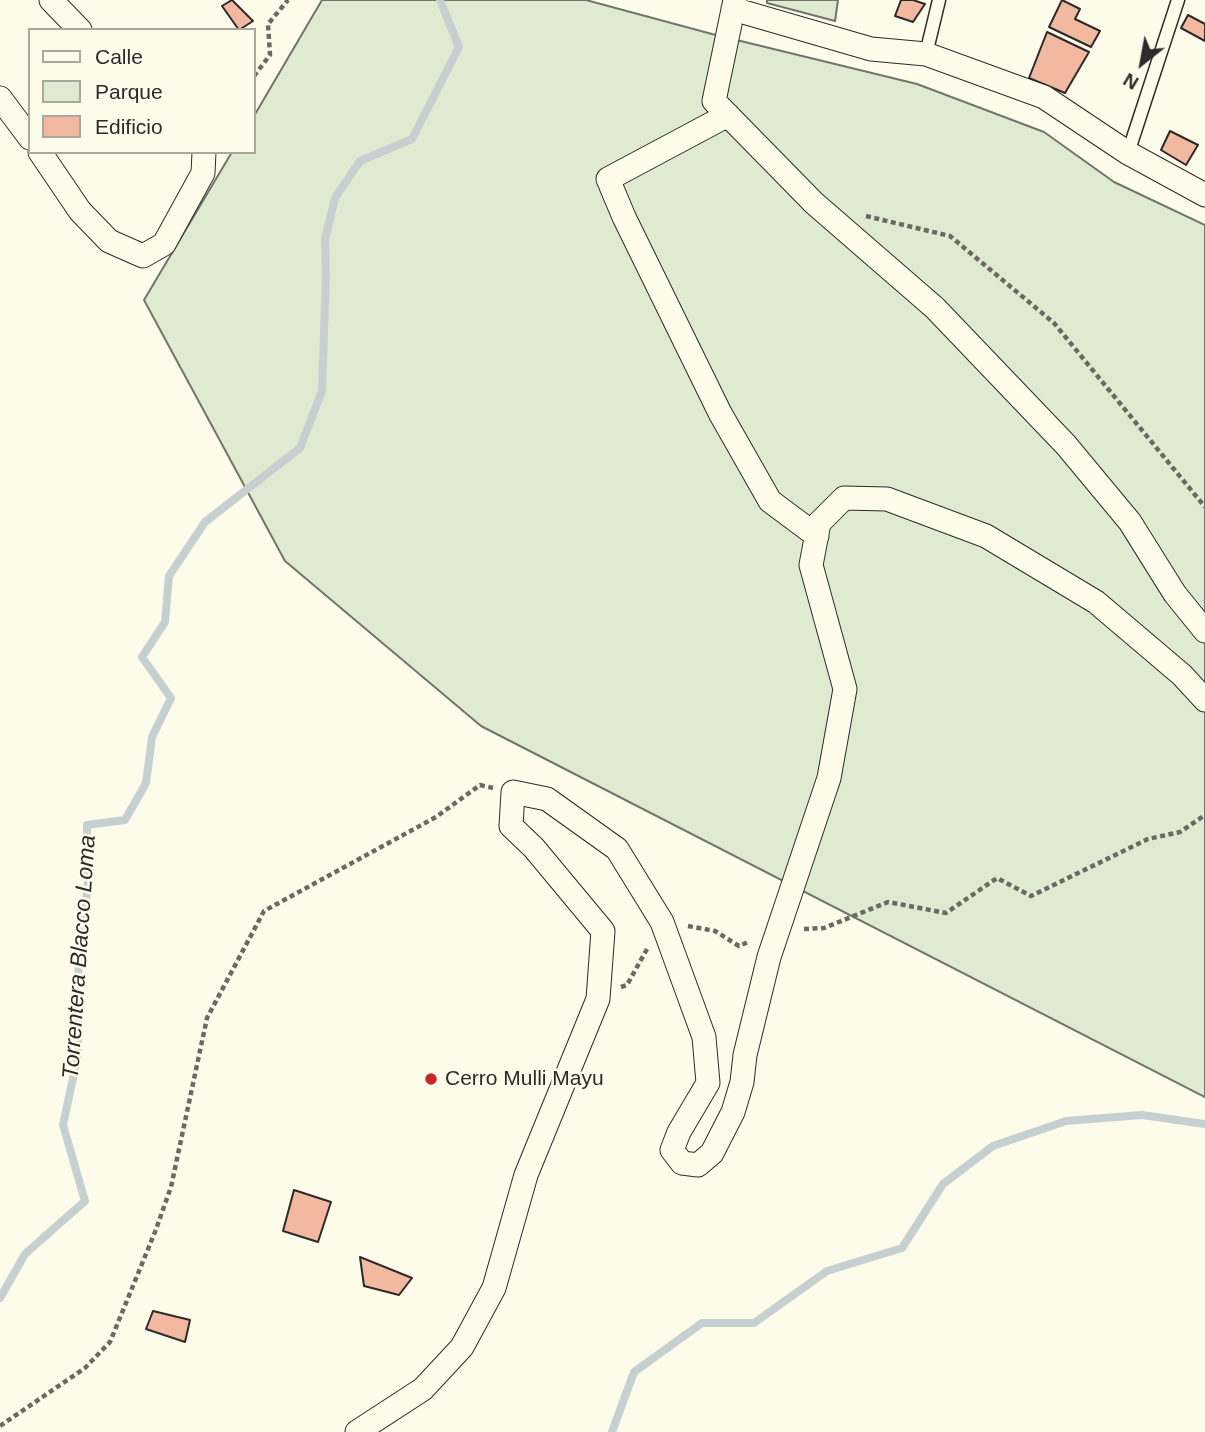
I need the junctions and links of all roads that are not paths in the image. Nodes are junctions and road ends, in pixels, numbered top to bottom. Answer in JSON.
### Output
{"nodes":[{"id":1,"x":51,"y":0,"type":"edge"},
{"id":2,"x":939,"y":0,"type":"edge"},
{"id":3,"x":1178,"y":0,"type":"edge"},
{"id":4,"x":734,"y":4,"type":"edge"},
{"id":5,"x":78,"y":28,"type":"edge"},
{"id":6,"x":926,"y":54,"type":"junction"},
{"id":7,"x":0,"y":98,"type":"edge"},
{"id":8,"x":728,"y":115,"type":"junction"},
{"id":9,"x":28,"y":135,"type":"edge"},
{"id":10,"x":1128,"y":153,"type":"junction"},
{"id":11,"x":41,"y":154,"type":"edge"},
{"id":12,"x":204,"y":154,"type":"edge"},
{"id":13,"x":1205,"y":195,"type":"edge"},
{"id":14,"x":817,"y":536,"type":"junction"},
{"id":15,"x":1205,"y":631,"type":"edge"},
{"id":16,"x":1205,"y":700,"type":"edge"},
{"id":17,"x":358,"y":1432,"type":"edge"}],
"edges":[{"from":1,"to":5,"type":"street"},
{"from":2,"to":6,"type":"lane"},
{"from":3,"to":10,"type":"lane"},
{"from":4,"to":6,"type":"street"},
{"from":4,"to":8,"type":"street"},
{"from":6,"to":10,"type":"street"},
{"from":7,"to":9,"type":"street"},
{"from":8,"to":14,"type":"street"},
{"from":8,"to":15,"type":"street"},
{"from":10,"to":13,"type":"street"},
{"from":11,"to":12,"type":"street"},
{"from":14,"to":16,"type":"street"},
{"from":14,"to":17,"type":"street"}]}
